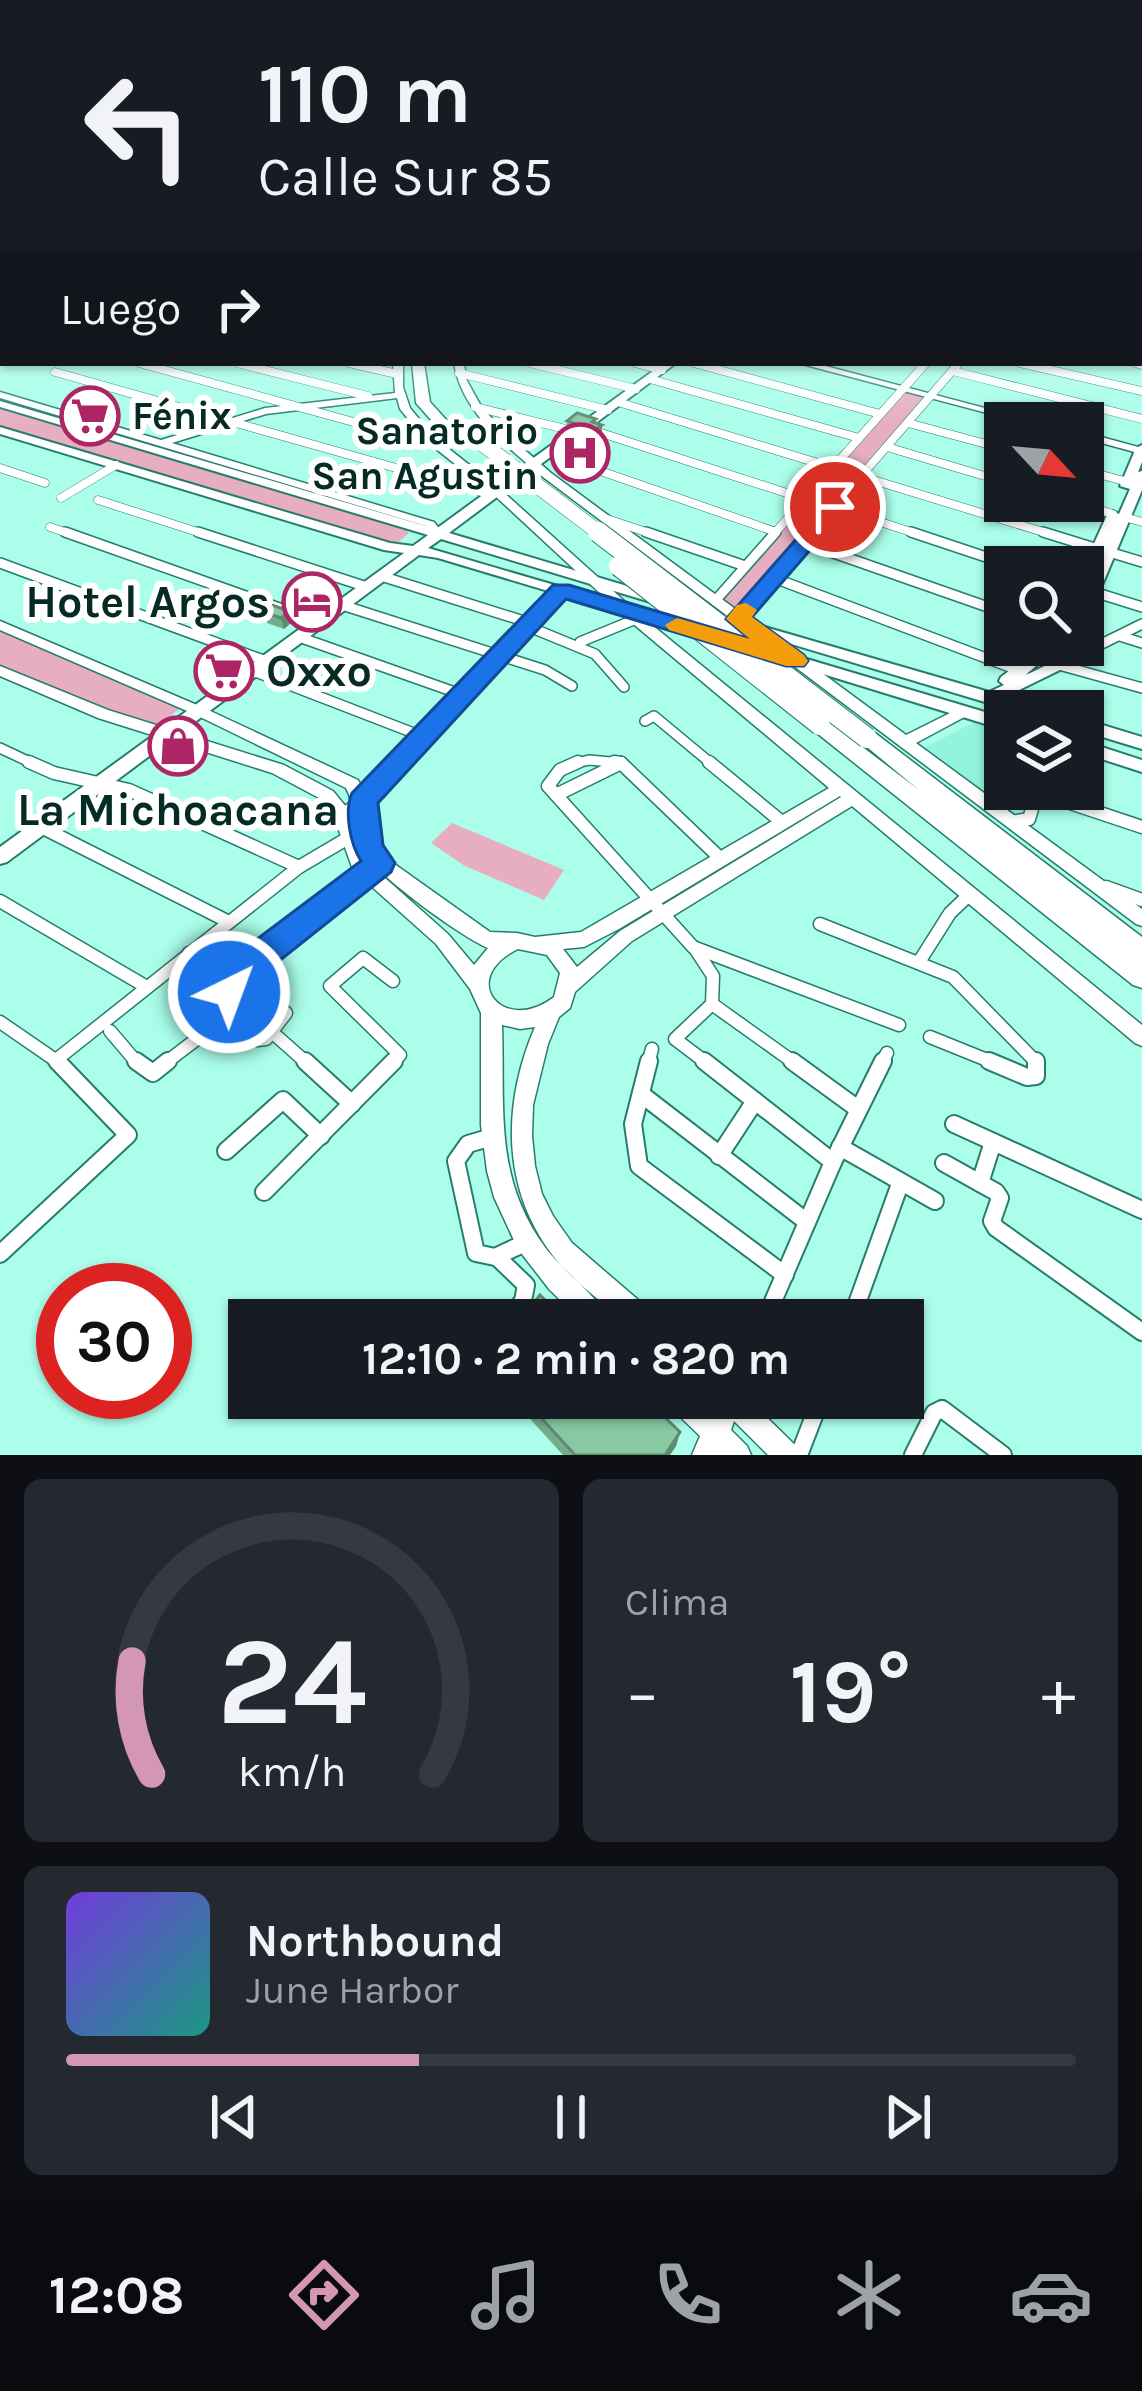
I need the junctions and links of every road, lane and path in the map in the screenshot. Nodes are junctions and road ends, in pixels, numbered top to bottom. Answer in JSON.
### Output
{"nodes":[{"id":1,"x":150,"y":366,"type":"edge"},
{"id":2,"x":249,"y":366,"type":"edge"},
{"id":3,"x":418,"y":366,"type":"edge"},
{"id":4,"x":429,"y":366,"type":"edge"},
{"id":5,"x":542,"y":366,"type":"edge"},
{"id":6,"x":705,"y":366,"type":"edge"},
{"id":7,"x":815,"y":366,"type":"edge"},
{"id":8,"x":827,"y":366,"type":"edge"},
{"id":9,"x":920,"y":366,"type":"edge"},
{"id":10,"x":1034,"y":366,"type":"edge"},
{"id":11,"x":667,"y":367,"type":"edge"},
{"id":12,"x":956,"y":367,"type":"edge"},
{"id":13,"x":459,"y":368,"type":"edge"},
{"id":14,"x":398,"y":369,"type":"edge"},
{"id":15,"x":55,"y":372,"type":"dead end"},
{"id":16,"x":650,"y":379,"type":"junction"},
{"id":17,"x":904,"y":388,"type":"junction"},
{"id":18,"x":636,"y":389,"type":"junction"},
{"id":19,"x":1142,"y":392,"type":"edge"},
{"id":20,"x":0,"y":395,"type":"edge"},
{"id":21,"x":399,"y":395,"type":"junction"},
{"id":22,"x":935,"y":396,"type":"junction"},
{"id":23,"x":368,"y":397,"type":"junction"},
{"id":24,"x":0,"y":404,"type":"edge"},
{"id":25,"x":294,"y":406,"type":"junction"},
{"id":26,"x":475,"y":406,"type":"junction"},
{"id":27,"x":613,"y":406,"type":"junction"},
{"id":28,"x":984,"y":409,"type":"edge"},
{"id":29,"x":880,"y":414,"type":"junction"},
{"id":30,"x":1142,"y":419,"type":"edge"},
{"id":31,"x":226,"y":420,"type":"junction"},
{"id":32,"x":908,"y":423,"type":"junction"},
{"id":33,"x":497,"y":427,"type":"junction"},
{"id":34,"x":0,"y":430,"type":"edge"},
{"id":35,"x":580,"y":430,"type":"junction"},
{"id":36,"x":447,"y":438,"type":"junction"},
{"id":37,"x":859,"y":438,"type":"junction"},
{"id":38,"x":1104,"y":440,"type":"edge"},
{"id":39,"x":161,"y":443,"type":"junction"},
{"id":40,"x":984,"y":443,"type":"edge"},
{"id":41,"x":887,"y":447,"type":"junction"},
{"id":42,"x":1142,"y":450,"type":"edge"},
{"id":43,"x":566,"y":459,"type":"dead end"},
{"id":44,"x":535,"y":464,"type":"junction"},
{"id":45,"x":116,"y":466,"type":"junction"},
{"id":46,"x":0,"y":468,"type":"edge"},
{"id":47,"x":833,"y":468,"type":"junction"},
{"id":48,"x":1104,"y":475,"type":"edge"},
{"id":49,"x":862,"y":476,"type":"junction"},
{"id":50,"x":984,"y":476,"type":"edge"},
{"id":51,"x":1137,"y":482,"type":"edge"},
{"id":52,"x":45,"y":483,"type":"dead end"},
{"id":53,"x":494,"y":493,"type":"junction"},
{"id":54,"x":61,"y":498,"type":"dead end"},
{"id":55,"x":805,"y":499,"type":"junction"},
{"id":56,"x":98,"y":500,"type":"dead end"},
{"id":57,"x":835,"y":507,"type":"junction"},
{"id":58,"x":1104,"y":511,"type":"edge"},
{"id":59,"x":1119,"y":515,"type":"junction"},
{"id":60,"x":607,"y":519,"type":"junction"},
{"id":61,"x":1142,"y":522,"type":"edge"},
{"id":62,"x":412,"y":526,"type":"junction"},
{"id":63,"x":50,"y":527,"type":"dead end"},
{"id":64,"x":776,"y":532,"type":"junction"},
{"id":65,"x":438,"y":535,"type":"junction"},
{"id":66,"x":805,"y":543,"type":"junction"},
{"id":67,"x":1087,"y":546,"type":"edge"},
{"id":68,"x":388,"y":547,"type":"junction"},
{"id":69,"x":1104,"y":549,"type":"edge"},
{"id":70,"x":560,"y":550,"type":"junction"},
{"id":71,"x":415,"y":551,"type":"junction"},
{"id":72,"x":1104,"y":551,"type":"edge"},
{"id":73,"x":984,"y":556,"type":"edge"},
{"id":74,"x":1142,"y":562,"type":"edge"},
{"id":75,"x":0,"y":563,"type":"edge"},
{"id":76,"x":542,"y":565,"type":"junction"},
{"id":77,"x":745,"y":566,"type":"junction"},
{"id":78,"x":774,"y":578,"type":"junction"},
{"id":79,"x":595,"y":581,"type":"junction"},
{"id":80,"x":374,"y":582,"type":"junction"},
{"id":81,"x":561,"y":590,"type":"junction"},
{"id":82,"x":1104,"y":594,"type":"edge"},
{"id":83,"x":715,"y":601,"type":"junction"},
{"id":84,"x":343,"y":605,"type":"junction"},
{"id":85,"x":984,"y":606,"type":"edge"},
{"id":86,"x":1142,"y":607,"type":"edge"},
{"id":87,"x":631,"y":615,"type":"junction"},
{"id":88,"x":319,"y":622,"type":"junction"},
{"id":89,"x":745,"y":623,"type":"junction"},
{"id":90,"x":0,"y":625,"type":"edge"},
{"id":91,"x":529,"y":625,"type":"junction"},
{"id":92,"x":1142,"y":625,"type":"edge"},
{"id":93,"x":1120,"y":636,"type":"junction"},
{"id":94,"x":299,"y":637,"type":"junction"},
{"id":95,"x":580,"y":641,"type":"junction"},
{"id":96,"x":1104,"y":643,"type":"edge"},
{"id":97,"x":1142,"y":643,"type":"edge"},
{"id":98,"x":498,"y":657,"type":"junction"},
{"id":99,"x":795,"y":661,"type":"junction"},
{"id":100,"x":260,"y":666,"type":"junction"},
{"id":101,"x":1030,"y":666,"type":"edge"},
{"id":102,"x":1055,"y":666,"type":"edge"},
{"id":103,"x":1066,"y":666,"type":"edge"},
{"id":104,"x":0,"y":671,"type":"edge"},
{"id":105,"x":1023,"y":672,"type":"junction"},
{"id":106,"x":572,"y":686,"type":"dead end"},
{"id":107,"x":623,"y":687,"type":"dead end"},
{"id":108,"x":1142,"y":688,"type":"edge"},
{"id":109,"x":995,"y":690,"type":"edge"},
{"id":110,"x":1006,"y":690,"type":"edge"},
{"id":111,"x":463,"y":695,"type":"junction"},
{"id":112,"x":984,"y":696,"type":"edge"},
{"id":113,"x":984,"y":701,"type":"edge"},
{"id":114,"x":199,"y":711,"type":"junction"},
{"id":115,"x":965,"y":712,"type":"junction"},
{"id":116,"x":984,"y":718,"type":"edge"},
{"id":117,"x":645,"y":721,"type":"dead end"},
{"id":118,"x":1104,"y":731,"type":"edge"},
{"id":119,"x":166,"y":735,"type":"junction"},
{"id":120,"x":424,"y":736,"type":"junction"},
{"id":121,"x":904,"y":742,"type":"junction"},
{"id":122,"x":1142,"y":743,"type":"edge"},
{"id":123,"x":0,"y":748,"type":"edge"},
{"id":124,"x":1104,"y":754,"type":"edge"},
{"id":125,"x":620,"y":763,"type":"junction"},
{"id":126,"x":1142,"y":766,"type":"edge"},
{"id":127,"x":99,"y":784,"type":"junction"},
{"id":128,"x":847,"y":793,"type":"junction"},
{"id":129,"x":556,"y":795,"type":"junction"},
{"id":130,"x":363,"y":801,"type":"junction"},
{"id":131,"x":1032,"y":810,"type":"edge"},
{"id":132,"x":1094,"y":810,"type":"edge"},
{"id":133,"x":342,"y":815,"type":"junction"},
{"id":134,"x":1011,"y":822,"type":"junction"},
{"id":135,"x":783,"y":823,"type":"junction"},
{"id":136,"x":41,"y":827,"type":"junction"},
{"id":137,"x":1142,"y":827,"type":"edge"},
{"id":138,"x":357,"y":833,"type":"junction"},
{"id":139,"x":3,"y":850,"type":"edge"},
{"id":140,"x":721,"y":859,"type":"junction"},
{"id":141,"x":299,"y":867,"type":"junction"},
{"id":142,"x":373,"y":868,"type":"junction"},
{"id":143,"x":1090,"y":881,"type":"junction"},
{"id":144,"x":970,"y":894,"type":"junction"},
{"id":145,"x":1142,"y":900,"type":"edge"},
{"id":146,"x":0,"y":901,"type":"edge"},
{"id":147,"x":653,"y":908,"type":"junction"},
{"id":148,"x":1142,"y":920,"type":"edge"},
{"id":149,"x":229,"y":922,"type":"junction"},
{"id":150,"x":820,"y":924,"type":"dead end"},
{"id":151,"x":517,"y":941,"type":"junction"},
{"id":152,"x":540,"y":943,"type":"junction"},
{"id":153,"x":693,"y":947,"type":"junction"},
{"id":154,"x":189,"y":953,"type":"junction"},
{"id":155,"x":919,"y":962,"type":"junction"},
{"id":156,"x":1141,"y":970,"type":"edge"},
{"id":157,"x":239,"y":972,"type":"junction"},
{"id":158,"x":393,"y":981,"type":"dead end"},
{"id":159,"x":225,"y":983,"type":"junction"},
{"id":160,"x":477,"y":984,"type":"junction"},
{"id":161,"x":145,"y":986,"type":"junction"},
{"id":162,"x":569,"y":986,"type":"junction"},
{"id":163,"x":712,"y":1004,"type":"junction"},
{"id":164,"x":491,"y":1011,"type":"junction"},
{"id":165,"x":550,"y":1014,"type":"junction"},
{"id":166,"x":227,"y":1016,"type":"junction"},
{"id":167,"x":0,"y":1022,"type":"edge"},
{"id":168,"x":899,"y":1025,"type":"dead end"},
{"id":169,"x":110,"y":1030,"type":"dead end"},
{"id":170,"x":272,"y":1033,"type":"junction"},
{"id":171,"x":1142,"y":1036,"type":"edge"},
{"id":172,"x":930,"y":1037,"type":"dead end"},
{"id":173,"x":652,"y":1049,"type":"dead end"},
{"id":174,"x":887,"y":1053,"type":"dead end"},
{"id":175,"x":56,"y":1060,"type":"junction"},
{"id":176,"x":641,"y":1094,"type":"junction"},
{"id":177,"x":755,"y":1101,"type":"junction"},
{"id":178,"x":352,"y":1104,"type":"junction"},
{"id":179,"x":858,"y":1108,"type":"junction"},
{"id":180,"x":954,"y":1124,"type":"dead end"},
{"id":181,"x":321,"y":1136,"type":"junction"},
{"id":182,"x":492,"y":1137,"type":"junction"},
{"id":183,"x":993,"y":1142,"type":"junction"},
{"id":184,"x":226,"y":1151,"type":"dead end"},
{"id":185,"x":837,"y":1154,"type":"junction"},
{"id":186,"x":719,"y":1156,"type":"junction"},
{"id":187,"x":944,"y":1163,"type":"dead end"},
{"id":188,"x":900,"y":1184,"type":"junction"},
{"id":189,"x":980,"y":1184,"type":"junction"},
{"id":190,"x":264,"y":1192,"type":"dead end"},
{"id":191,"x":935,"y":1201,"type":"dead end"},
{"id":192,"x":1142,"y":1210,"type":"edge"},
{"id":193,"x":807,"y":1222,"type":"junction"},
{"id":194,"x":525,"y":1244,"type":"junction"},
{"id":195,"x":0,"y":1253,"type":"edge"},
{"id":196,"x":498,"y":1258,"type":"junction"},
{"id":197,"x":785,"y":1275,"type":"junction"},
{"id":198,"x":523,"y":1299,"type":"edge"},
{"id":199,"x":577,"y":1299,"type":"edge"},
{"id":200,"x":618,"y":1299,"type":"edge"},
{"id":201,"x":774,"y":1299,"type":"edge"},
{"id":202,"x":859,"y":1299,"type":"edge"},
{"id":203,"x":1142,"y":1332,"type":"edge"},
{"id":204,"x":693,"y":1419,"type":"edge"},
{"id":205,"x":750,"y":1419,"type":"edge"},
{"id":206,"x":813,"y":1419,"type":"edge"},
{"id":207,"x":710,"y":1444,"type":"edge"},
{"id":208,"x":738,"y":1455,"type":"edge"},
{"id":209,"x":787,"y":1455,"type":"edge"},
{"id":210,"x":799,"y":1455,"type":"edge"},
{"id":211,"x":913,"y":1455,"type":"edge"},
{"id":212,"x":1003,"y":1455,"type":"edge"}],
"edges":[{"from":1,"to":25,"type":"street"},
{"from":2,"to":23,"type":"street"},
{"from":3,"to":36,"type":"highway"},
{"from":4,"to":36,"type":"highway"},
{"from":5,"to":18,"type":"street"},
{"from":6,"to":29,"type":"street"},
{"from":7,"to":17,"type":"street"},
{"from":8,"to":17,"type":"street"},
{"from":9,"to":17,"type":"street"},
{"from":10,"to":19,"type":"street"},
{"from":11,"to":16,"type":"main road"},
{"from":12,"to":22,"type":"street"},
{"from":12,"to":30,"type":"street"},
{"from":13,"to":26,"type":"street"},
{"from":13,"to":27,"type":"street"},
{"from":14,"to":21,"type":"street"},
{"from":15,"to":31,"type":"street"},
{"from":16,"to":18,"type":"main road"},
{"from":16,"to":37,"type":"street"},
{"from":17,"to":22,"type":"street"},
{"from":17,"to":29,"type":"street"},
{"from":18,"to":27,"type":"main road"},
{"from":20,"to":39,"type":"street"},
{"from":21,"to":23,"type":"street"},
{"from":21,"to":36,"type":"street"},
{"from":22,"to":28,"type":"street"},
{"from":22,"to":32,"type":"street"},
{"from":23,"to":25,"type":"street"},
{"from":24,"to":62,"type":"main road"},
{"from":25,"to":31,"type":"street"},
{"from":25,"to":36,"type":"street"},
{"from":26,"to":33,"type":"street"},
{"from":26,"to":35,"type":"street"},
{"from":27,"to":35,"type":"main road"},
{"from":27,"to":47,"type":"street"},
{"from":29,"to":37,"type":"street"},
{"from":31,"to":39,"type":"street"},
{"from":31,"to":53,"type":"street"},
{"from":32,"to":40,"type":"street"},
{"from":32,"to":41,"type":"street"},
{"from":33,"to":36,"type":"street"},
{"from":33,"to":44,"type":"street"},
{"from":34,"to":45,"type":"main road"},
{"from":35,"to":44,"type":"main road"},
{"from":35,"to":55,"type":"street"},
{"from":36,"to":53,"type":"street"},
{"from":36,"to":156,"type":"highway","bridge":true},
{"from":36,"to":156,"type":"highway","bridge":true},
{"from":37,"to":47,"type":"street"},
{"from":38,"to":42,"type":"street"},
{"from":39,"to":65,"type":"street"},
{"from":41,"to":49,"type":"street"},
{"from":41,"to":50,"type":"street"},
{"from":42,"to":51,"type":"main road"},
{"from":43,"to":64,"type":"street"},
{"from":44,"to":53,"type":"main road"},
{"from":44,"to":60,"type":"street"},
{"from":45,"to":54,"type":"street"},
{"from":45,"to":68,"type":"main road"},
{"from":46,"to":52,"type":"street"},
{"from":47,"to":49,"type":"street"},
{"from":47,"to":55,"type":"street"},
{"from":48,"to":51,"type":"street"},
{"from":49,"to":57,"type":"street"},
{"from":49,"to":67,"type":"street"},
{"from":51,"to":59,"type":"main road"},
{"from":53,"to":65,"type":"main road"},
{"from":53,"to":70,"type":"street"},
{"from":55,"to":64,"type":"street"},
{"from":56,"to":80,"type":"street"},
{"from":57,"to":66,"type":"street"},
{"from":57,"to":73,"type":"street"},
{"from":58,"to":59,"type":"street"},
{"from":59,"to":61,"type":"street"},
{"from":59,"to":69,"type":"main road"},
{"from":60,"to":77,"type":"street"},
{"from":60,"to":83,"type":"street"},
{"from":62,"to":65,"type":"main road"},
{"from":62,"to":68,"type":"main road"},
{"from":63,"to":88,"type":"street"},
{"from":64,"to":77,"type":"street"},
{"from":65,"to":71,"type":"main road"},
{"from":65,"to":76,"type":"main road"},
{"from":66,"to":78,"type":"street"},
{"from":66,"to":85,"type":"street"},
{"from":68,"to":71,"type":"main road"},
{"from":70,"to":76,"type":"main road"},
{"from":70,"to":79,"type":"street"},
{"from":71,"to":80,"type":"main road"},
{"from":71,"to":81,"type":"main road"},
{"from":72,"to":74,"type":"street"},
{"from":75,"to":100,"type":"street"},
{"from":76,"to":79,"type":"main road"},
{"from":77,"to":83,"type":"street"},
{"from":78,"to":89,"type":"street"},
{"from":78,"to":105,"type":"street"},
{"from":79,"to":87,"type":"street"},
{"from":79,"to":89,"type":"main road"},
{"from":80,"to":84,"type":"main road"},
{"from":80,"to":91,"type":"street"},
{"from":81,"to":87,"type":"main road"},
{"from":81,"to":91,"type":"street"},
{"from":82,"to":86,"type":"street"},
{"from":83,"to":89,"type":"street"},
{"from":84,"to":88,"type":"main road"},
{"from":84,"to":98,"type":"street"},
{"from":87,"to":95,"type":"street"},
{"from":87,"to":99,"type":"main road"},
{"from":87,"to":128,"type":"street"},
{"from":88,"to":94,"type":"main road"},
{"from":89,"to":99,"type":"street"},
{"from":89,"to":112,"type":"main road"},
{"from":90,"to":114,"type":"street"},
{"from":91,"to":95,"type":"street"},
{"from":91,"to":98,"type":"street"},
{"from":92,"to":93,"type":"street"},
{"from":93,"to":96,"type":"street"},
{"from":93,"to":97,"type":"street"},
{"from":94,"to":100,"type":"main road"},
{"from":94,"to":111,"type":"street"},
{"from":95,"to":107,"type":"street"},
{"from":98,"to":106,"type":"street"},
{"from":98,"to":111,"type":"street"},
{"from":99,"to":115,"type":"main road"},
{"from":99,"to":121,"type":"street"},
{"from":100,"to":114,"type":"main road"},
{"from":100,"to":120,"type":"street"},
{"from":101,"to":105,"type":"main road"},
{"from":102,"to":110,"type":"main road"},
{"from":103,"to":108,"type":"street"},
{"from":104,"to":119,"type":"street"},
{"from":105,"to":109,"type":"main road"},
{"from":111,"to":120,"type":"street"},
{"from":113,"to":115,"type":"main road"},
{"from":114,"to":119,"type":"main road"},
{"from":114,"to":130,"type":"street"},
{"from":115,"to":116,"type":"main road"},
{"from":115,"to":121,"type":"street"},
{"from":117,"to":135,"type":"street"},
{"from":118,"to":122,"type":"main road"},
{"from":119,"to":127,"type":"main road"},
{"from":119,"to":133,"type":"street"},
{"from":120,"to":130,"type":"street"},
{"from":121,"to":134,"type":"street"},
{"from":123,"to":127,"type":"street"},
{"from":124,"to":126,"type":"main road"},
{"from":125,"to":129,"type":"street"},
{"from":125,"to":129,"type":"street"},
{"from":125,"to":140,"type":"street"},
{"from":127,"to":136,"type":"main road"},
{"from":127,"to":141,"type":"street"},
{"from":128,"to":135,"type":"street"},
{"from":128,"to":144,"type":"street"},
{"from":128,"to":147,"type":"street"},
{"from":129,"to":147,"type":"street"},
{"from":130,"to":133,"type":"street"},
{"from":130,"to":138,"type":"street"},
{"from":131,"to":134,"type":"street"},
{"from":132,"to":137,"type":"street"},
{"from":133,"to":138,"type":"street"},
{"from":134,"to":143,"type":"street"},
{"from":135,"to":140,"type":"street"},
{"from":136,"to":139,"type":"main road"},
{"from":136,"to":149,"type":"street"},
{"from":138,"to":141,"type":"street"},
{"from":138,"to":142,"type":"street"},
{"from":140,"to":147,"type":"street"},
{"from":141,"to":149,"type":"street"},
{"from":142,"to":151,"type":"street"},
{"from":142,"to":157,"type":"street"},
{"from":142,"to":160,"type":"street"},
{"from":143,"to":145,"type":"street"},
{"from":143,"to":148,"type":"street"},
{"from":144,"to":155,"type":"street"},
{"from":144,"to":171,"type":"street"},
{"from":146,"to":161,"type":"street"},
{"from":147,"to":152,"type":"street"},
{"from":147,"to":153,"type":"street"},
{"from":147,"to":162,"type":"street"},
{"from":149,"to":154,"type":"street"},
{"from":150,"to":155,"type":"street"},
{"from":151,"to":152,"type":"street"},
{"from":151,"to":160,"type":"street"},
{"from":152,"to":162,"type":"street"},
{"from":153,"to":163,"type":"street"},
{"from":153,"to":168,"type":"street"},
{"from":154,"to":159,"type":"street"},
{"from":154,"to":161,"type":"street"},
{"from":155,"to":172,"type":"street"},
{"from":157,"to":159,"type":"street"},
{"from":157,"to":170,"type":"street"},
{"from":158,"to":178,"type":"street"},
{"from":159,"to":166,"type":"street"},
{"from":160,"to":164,"type":"street"},
{"from":161,"to":175,"type":"street"},
{"from":162,"to":165,"type":"street"},
{"from":163,"to":177,"type":"street"},
{"from":163,"to":179,"type":"street"},
{"from":164,"to":165,"type":"street"},
{"from":164,"to":182,"type":"street"},
{"from":165,"to":200,"type":"street"},
{"from":166,"to":169,"type":"street"},
{"from":166,"to":170,"type":"street"},
{"from":167,"to":175,"type":"street"},
{"from":170,"to":178,"type":"street"},
{"from":173,"to":176,"type":"street"},
{"from":174,"to":179,"type":"street"},
{"from":175,"to":195,"type":"street"},
{"from":176,"to":186,"type":"street"},
{"from":176,"to":197,"type":"street"},
{"from":177,"to":185,"type":"street"},
{"from":177,"to":186,"type":"street"},
{"from":178,"to":181,"type":"street"},
{"from":179,"to":185,"type":"street"},
{"from":180,"to":183,"type":"street"},
{"from":181,"to":184,"type":"street"},
{"from":181,"to":190,"type":"street"},
{"from":182,"to":194,"type":"street"},
{"from":182,"to":196,"type":"street"},
{"from":183,"to":189,"type":"street"},
{"from":183,"to":192,"type":"street"},
{"from":185,"to":188,"type":"street"},
{"from":185,"to":193,"type":"street"},
{"from":186,"to":193,"type":"street"},
{"from":187,"to":189,"type":"street"},
{"from":188,"to":191,"type":"street"},
{"from":188,"to":202,"type":"street"},
{"from":189,"to":203,"type":"street"},
{"from":193,"to":197,"type":"street"},
{"from":194,"to":196,"type":"street"},
{"from":194,"to":199,"type":"street"},
{"from":196,"to":198,"type":"street"},
{"from":197,"to":201,"type":"street"},
{"from":204,"to":207,"type":"street"},
{"from":205,"to":209,"type":"street"},
{"from":206,"to":210,"type":"street"},
{"from":207,"to":208,"type":"street"},
{"from":211,"to":212,"type":"street"}]}
